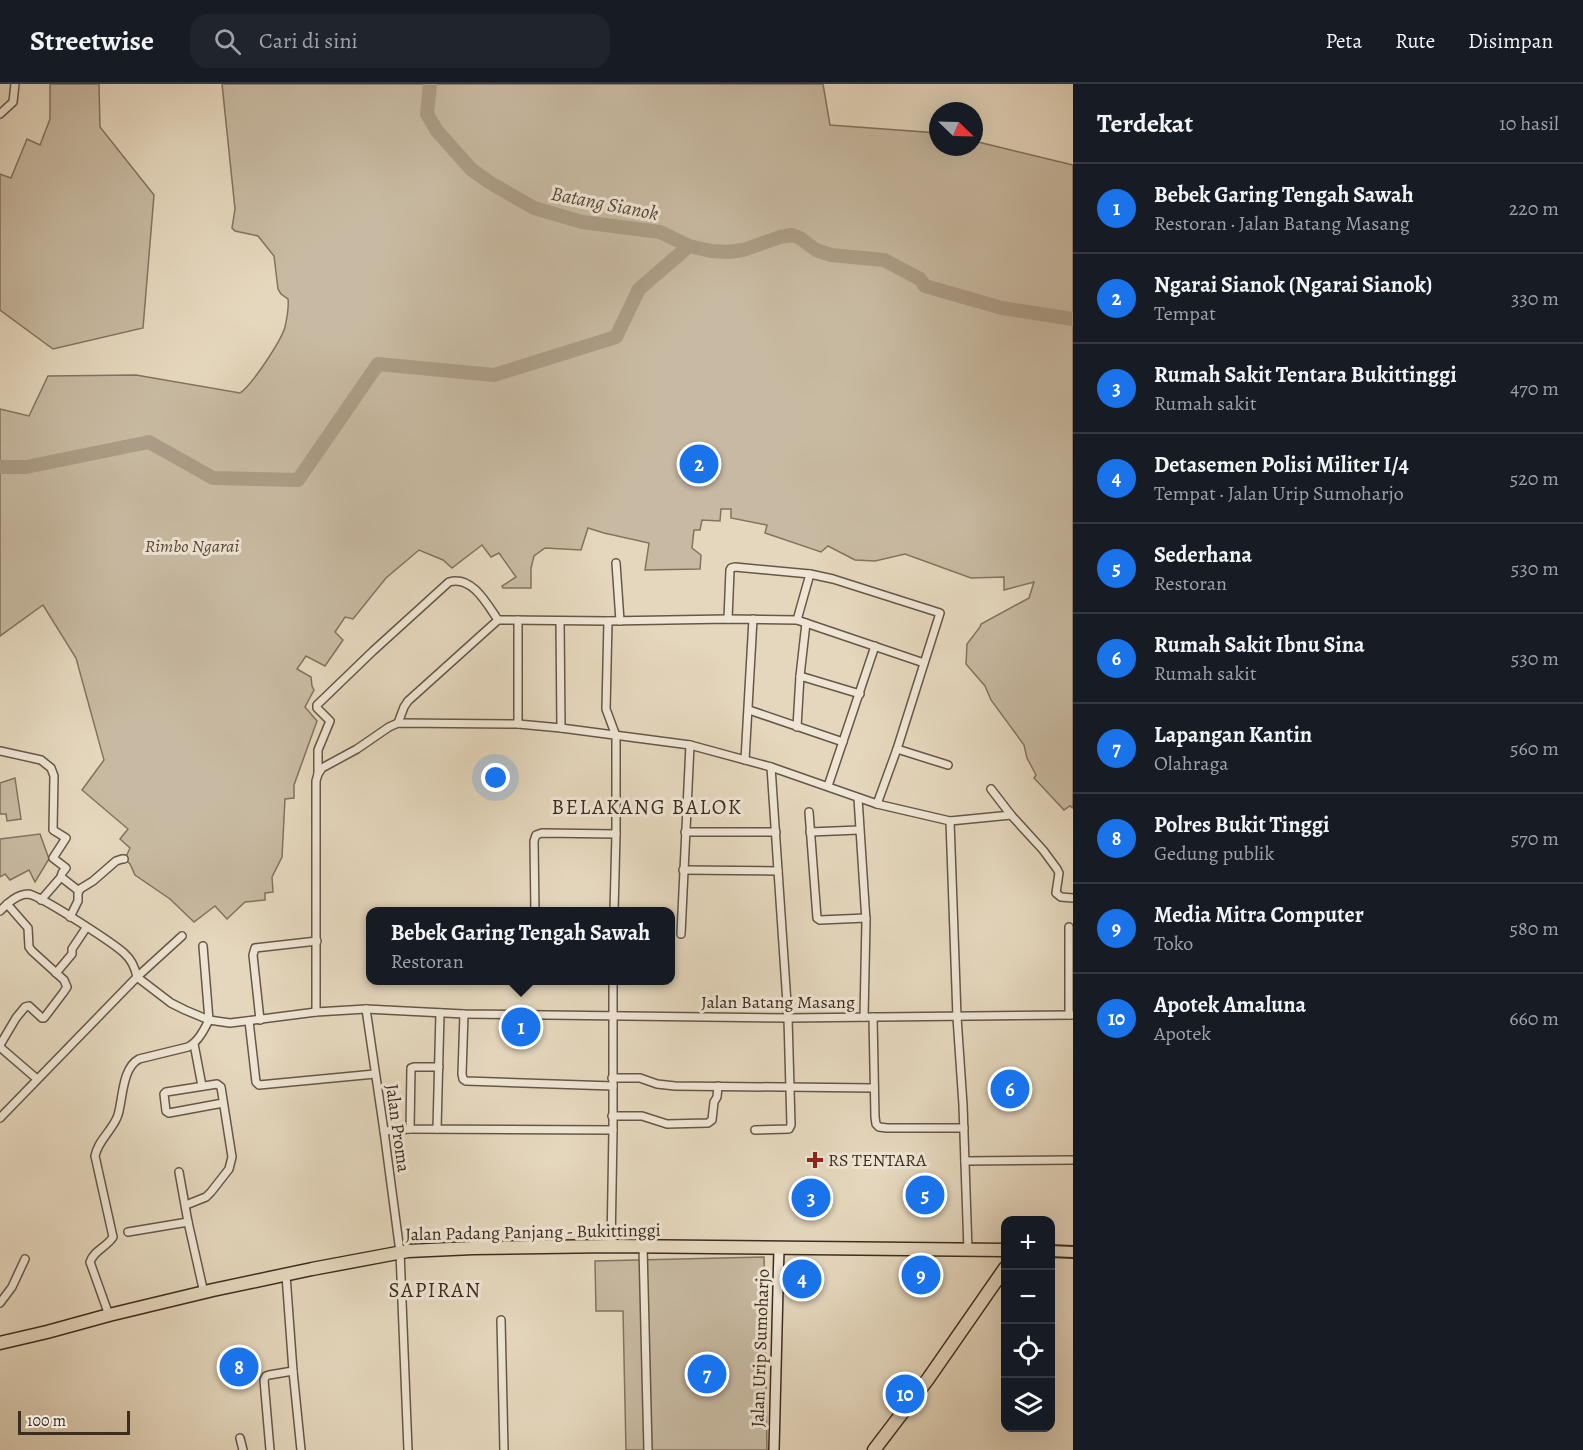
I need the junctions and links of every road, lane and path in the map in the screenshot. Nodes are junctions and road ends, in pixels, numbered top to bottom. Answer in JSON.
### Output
{"nodes":[{"id":1,"x":15,"y":84,"type":"edge"},
{"id":2,"x":0,"y":114,"type":"edge"},
{"id":3,"x":616,"y":562,"type":"dead end"},
{"id":4,"x":810,"y":574,"type":"junction"},
{"id":5,"x":728,"y":619,"type":"junction"},
{"id":6,"x":753,"y":619,"type":"junction"},
{"id":7,"x":498,"y":620,"type":"junction"},
{"id":8,"x":797,"y":620,"type":"junction"},
{"id":9,"x":518,"y":621,"type":"junction"},
{"id":10,"x":560,"y":621,"type":"junction"},
{"id":11,"x":608,"y":621,"type":"junction"},
{"id":12,"x":620,"y":621,"type":"junction"},
{"id":13,"x":806,"y":623,"type":"junction"},
{"id":14,"x":875,"y":646,"type":"junction"},
{"id":15,"x":924,"y":663,"type":"junction"},
{"id":16,"x":800,"y":676,"type":"junction"},
{"id":17,"x":860,"y":694,"type":"junction"},
{"id":18,"x":749,"y":710,"type":"junction"},
{"id":19,"x":398,"y":723,"type":"junction"},
{"id":20,"x":518,"y":724,"type":"junction"},
{"id":21,"x":797,"y":727,"type":"junction"},
{"id":22,"x":561,"y":728,"type":"junction"},
{"id":23,"x":616,"y":736,"type":"junction"},
{"id":24,"x":843,"y":742,"type":"junction"},
{"id":25,"x":690,"y":746,"type":"junction"},
{"id":26,"x":897,"y":749,"type":"junction"},
{"id":27,"x":0,"y":752,"type":"edge"},
{"id":28,"x":745,"y":760,"type":"junction"},
{"id":29,"x":948,"y":765,"type":"dead end"},
{"id":30,"x":771,"y":767,"type":"junction"},
{"id":31,"x":318,"y":774,"type":"junction"},
{"id":32,"x":828,"y":786,"type":"junction"},
{"id":33,"x":991,"y":789,"type":"dead end"},
{"id":34,"x":858,"y":798,"type":"junction"},
{"id":35,"x":877,"y":804,"type":"junction"},
{"id":36,"x":809,"y":812,"type":"dead end"},
{"id":37,"x":1011,"y":815,"type":"junction"},
{"id":38,"x":950,"y":821,"type":"junction"},
{"id":39,"x":859,"y":830,"type":"junction"},
{"id":40,"x":685,"y":832,"type":"junction"},
{"id":41,"x":776,"y":832,"type":"junction"},
{"id":42,"x":810,"y":832,"type":"junction"},
{"id":43,"x":616,"y":834,"type":"junction"},
{"id":44,"x":124,"y":859,"type":"dead end"},
{"id":45,"x":684,"y":870,"type":"junction"},
{"id":46,"x":778,"y":870,"type":"junction"},
{"id":47,"x":62,"y":877,"type":"junction"},
{"id":48,"x":79,"y":891,"type":"junction"},
{"id":49,"x":1073,"y":898,"type":"edge"},
{"id":50,"x":41,"y":900,"type":"junction"},
{"id":51,"x":8,"y":904,"type":"junction"},
{"id":52,"x":535,"y":907,"type":"edge"},
{"id":53,"x":614,"y":907,"type":"edge"},
{"id":54,"x":0,"y":911,"type":"edge"},
{"id":55,"x":70,"y":917,"type":"junction"},
{"id":56,"x":866,"y":918,"type":"junction"},
{"id":57,"x":1069,"y":927,"type":"dead end"},
{"id":58,"x":86,"y":928,"type":"junction"},
{"id":59,"x":681,"y":934,"type":"dead end"},
{"id":60,"x":182,"y":936,"type":"dead end"},
{"id":61,"x":317,"y":941,"type":"junction"},
{"id":62,"x":203,"y":946,"type":"dead end"},
{"id":63,"x":56,"y":973,"type":"junction"},
{"id":64,"x":137,"y":977,"type":"junction"},
{"id":65,"x":613,"y":985,"type":"edge"},
{"id":66,"x":366,"y":1009,"type":"junction"},
{"id":67,"x":316,"y":1012,"type":"junction"},
{"id":68,"x":440,"y":1013,"type":"junction"},
{"id":69,"x":464,"y":1014,"type":"junction"},
{"id":70,"x":612,"y":1015,"type":"junction"},
{"id":71,"x":1071,"y":1015,"type":"edge"},
{"id":72,"x":869,"y":1017,"type":"junction"},
{"id":73,"x":957,"y":1017,"type":"junction"},
{"id":74,"x":788,"y":1018,"type":"junction"},
{"id":75,"x":209,"y":1020,"type":"junction"},
{"id":76,"x":260,"y":1020,"type":"junction"},
{"id":77,"x":249,"y":1022,"type":"junction"},
{"id":78,"x":194,"y":1044,"type":"junction"},
{"id":79,"x":0,"y":1045,"type":"edge"},
{"id":80,"x":439,"y":1067,"type":"junction"},
{"id":81,"x":375,"y":1074,"type":"junction"},
{"id":82,"x":37,"y":1079,"type":"junction"},
{"id":83,"x":613,"y":1082,"type":"junction"},
{"id":84,"x":202,"y":1086,"type":"junction"},
{"id":85,"x":718,"y":1086,"type":"junction"},
{"id":86,"x":790,"y":1087,"type":"junction"},
{"id":87,"x":874,"y":1088,"type":"junction"},
{"id":88,"x":223,"y":1103,"type":"junction"},
{"id":89,"x":612,"y":1116,"type":"junction"},
{"id":90,"x":0,"y":1118,"type":"edge"},
{"id":91,"x":964,"y":1128,"type":"junction"},
{"id":92,"x":410,"y":1129,"type":"junction"},
{"id":93,"x":437,"y":1129,"type":"junction"},
{"id":94,"x":613,"y":1130,"type":"junction"},
{"id":95,"x":755,"y":1130,"type":"dead end"},
{"id":96,"x":384,"y":1131,"type":"junction"},
{"id":97,"x":1073,"y":1160,"type":"edge"},
{"id":98,"x":965,"y":1161,"type":"junction"},
{"id":99,"x":179,"y":1172,"type":"dead end"},
{"id":100,"x":186,"y":1205,"type":"junction"},
{"id":101,"x":188,"y":1222,"type":"junction"},
{"id":102,"x":128,"y":1232,"type":"dead end"},
{"id":103,"x":610,"y":1246,"type":"junction"},
{"id":104,"x":643,"y":1247,"type":"junction"},
{"id":105,"x":779,"y":1248,"type":"junction"},
{"id":106,"x":968,"y":1250,"type":"junction"},
{"id":107,"x":1001,"y":1250,"type":"edge"},
{"id":108,"x":1055,"y":1251,"type":"edge"},
{"id":109,"x":1073,"y":1251,"type":"edge"},
{"id":110,"x":400,"y":1252,"type":"junction"},
{"id":111,"x":25,"y":1259,"type":"dead end"},
{"id":112,"x":1004,"y":1270,"type":"edge"},
{"id":113,"x":286,"y":1275,"type":"junction"},
{"id":114,"x":204,"y":1293,"type":"junction"},
{"id":115,"x":0,"y":1303,"type":"edge"},
{"id":116,"x":109,"y":1315,"type":"junction"},
{"id":117,"x":501,"y":1320,"type":"dead end"},
{"id":118,"x":0,"y":1343,"type":"edge"},
{"id":119,"x":293,"y":1371,"type":"junction"},
{"id":120,"x":240,"y":1438,"type":"dead end"},
{"id":121,"x":243,"y":1450,"type":"edge"},
{"id":122,"x":270,"y":1450,"type":"edge"},
{"id":123,"x":301,"y":1450,"type":"edge"},
{"id":124,"x":408,"y":1450,"type":"edge"},
{"id":125,"x":504,"y":1450,"type":"edge"},
{"id":126,"x":648,"y":1450,"type":"edge"},
{"id":127,"x":774,"y":1450,"type":"edge"},
{"id":128,"x":874,"y":1450,"type":"edge"}],
"edges":[{"from":1,"to":2,"type":"street"},
{"from":3,"to":12,"type":"street"},
{"from":4,"to":5,"type":"street"},
{"from":4,"to":8,"type":"street"},
{"from":4,"to":15,"type":"street"},
{"from":5,"to":6,"type":"street"},
{"from":5,"to":12,"type":"street"},
{"from":6,"to":8,"type":"street"},
{"from":6,"to":18,"type":"street"},
{"from":7,"to":9,"type":"street"},
{"from":7,"to":19,"type":"street"},
{"from":7,"to":31,"type":"street"},
{"from":8,"to":13,"type":"street"},
{"from":9,"to":10,"type":"street"},
{"from":9,"to":20,"type":"street"},
{"from":10,"to":11,"type":"street"},
{"from":10,"to":22,"type":"street"},
{"from":11,"to":12,"type":"street"},
{"from":11,"to":23,"type":"street"},
{"from":13,"to":14,"type":"street"},
{"from":13,"to":16,"type":"street"},
{"from":14,"to":15,"type":"street"},
{"from":14,"to":17,"type":"street"},
{"from":15,"to":26,"type":"street"},
{"from":16,"to":17,"type":"street"},
{"from":16,"to":21,"type":"street"},
{"from":17,"to":24,"type":"street"},
{"from":18,"to":21,"type":"street"},
{"from":18,"to":28,"type":"street"},
{"from":19,"to":20,"type":"street"},
{"from":19,"to":31,"type":"street"},
{"from":20,"to":22,"type":"street"},
{"from":21,"to":24,"type":"street"},
{"from":22,"to":23,"type":"street"},
{"from":23,"to":25,"type":"street"},
{"from":23,"to":43,"type":"street"},
{"from":24,"to":32,"type":"street"},
{"from":25,"to":28,"type":"street"},
{"from":25,"to":40,"type":"street"},
{"from":26,"to":29,"type":"street"},
{"from":26,"to":35,"type":"street"},
{"from":27,"to":47,"type":"street"},
{"from":28,"to":30,"type":"street"},
{"from":30,"to":32,"type":"street"},
{"from":30,"to":41,"type":"street"},
{"from":31,"to":61,"type":"street"},
{"from":32,"to":34,"type":"street"},
{"from":33,"to":37,"type":"street"},
{"from":34,"to":35,"type":"street"},
{"from":34,"to":39,"type":"street"},
{"from":35,"to":38,"type":"street"},
{"from":36,"to":42,"type":"street"},
{"from":37,"to":38,"type":"street"},
{"from":37,"to":49,"type":"street"},
{"from":38,"to":73,"type":"street"},
{"from":39,"to":42,"type":"street"},
{"from":39,"to":56,"type":"street"},
{"from":40,"to":41,"type":"street"},
{"from":40,"to":45,"type":"street"},
{"from":41,"to":46,"type":"street"},
{"from":42,"to":56,"type":"street"},
{"from":43,"to":52,"type":"street"},
{"from":43,"to":53,"type":"street"},
{"from":44,"to":48,"type":"street"},
{"from":45,"to":46,"type":"street"},
{"from":45,"to":59,"type":"street"},
{"from":46,"to":74,"type":"street"},
{"from":47,"to":48,"type":"street"},
{"from":47,"to":50,"type":"street"},
{"from":48,"to":55,"type":"street"},
{"from":50,"to":51,"type":"street"},
{"from":50,"to":55,"type":"street"},
{"from":51,"to":54,"type":"street"},
{"from":51,"to":63,"type":"street"},
{"from":55,"to":58,"type":"street"},
{"from":56,"to":72,"type":"street"},
{"from":57,"to":71,"type":"street"},
{"from":58,"to":63,"type":"street"},
{"from":58,"to":64,"type":"street"},
{"from":60,"to":64,"type":"street"},
{"from":61,"to":67,"type":"street"},
{"from":61,"to":76,"type":"street"},
{"from":62,"to":75,"type":"street"},
{"from":63,"to":79,"type":"street"},
{"from":64,"to":75,"type":"street","name":"Jalan Batang Masang"},
{"from":64,"to":82,"type":"street"},
{"from":65,"to":70,"type":"street"},
{"from":66,"to":67,"type":"street","name":"Jalan Batang Masang"},
{"from":66,"to":68,"type":"street","name":"Jalan Batang Masang"},
{"from":66,"to":81,"type":"street","name":"Jalan Proma"},
{"from":67,"to":76,"type":"street","name":"Jalan Batang Masang"},
{"from":68,"to":69,"type":"street","name":"Jalan Batang Masang"},
{"from":68,"to":80,"type":"street"},
{"from":69,"to":70,"type":"street","name":"Jalan Batang Masang"},
{"from":69,"to":83,"type":"street"},
{"from":70,"to":74,"type":"street","name":"Jalan Batang Masang"},
{"from":70,"to":83,"type":"street"},
{"from":71,"to":73,"type":"street","name":"Jalan Batang Masang"},
{"from":72,"to":73,"type":"street","name":"Jalan Batang Masang"},
{"from":72,"to":74,"type":"street","name":"Jalan Batang Masang"},
{"from":72,"to":87,"type":"street"},
{"from":73,"to":91,"type":"street"},
{"from":74,"to":86,"type":"street"},
{"from":75,"to":77,"type":"street","name":"Jalan Batang Masang"},
{"from":75,"to":78,"type":"street"},
{"from":76,"to":77,"type":"street","name":"Jalan Batang Masang"},
{"from":77,"to":81,"type":"street"},
{"from":78,"to":84,"type":"street"},
{"from":78,"to":116,"type":"street"},
{"from":79,"to":82,"type":"street"},
{"from":80,"to":92,"type":"street"},
{"from":80,"to":93,"type":"street"},
{"from":81,"to":96,"type":"street","name":"Jalan Proma"},
{"from":82,"to":90,"type":"street"},
{"from":83,"to":85,"type":"street"},
{"from":83,"to":89,"type":"street"},
{"from":84,"to":88,"type":"street"},
{"from":84,"to":88,"type":"street"},
{"from":85,"to":86,"type":"street"},
{"from":85,"to":89,"type":"street"},
{"from":86,"to":87,"type":"street"},
{"from":86,"to":95,"type":"street"},
{"from":87,"to":91,"type":"street"},
{"from":88,"to":100,"type":"street"},
{"from":89,"to":94,"type":"street"},
{"from":91,"to":98,"type":"street"},
{"from":92,"to":93,"type":"street"},
{"from":92,"to":96,"type":"street"},
{"from":93,"to":94,"type":"street"},
{"from":94,"to":103,"type":"street"},
{"from":96,"to":110,"type":"street","name":"Jalan Proma"},
{"from":97,"to":98,"type":"street"},
{"from":98,"to":106,"type":"street"},
{"from":99,"to":100,"type":"street"},
{"from":100,"to":101,"type":"street"},
{"from":101,"to":102,"type":"street"},
{"from":101,"to":114,"type":"street"},
{"from":103,"to":104,"type":"highway","name":"Jalan Padang Panjang - Bukittinggi"},
{"from":103,"to":110,"type":"highway","name":"Jalan Padang Panjang - Bukittinggi"},
{"from":104,"to":105,"type":"highway","name":"Jalan Padang Panjang - Bukittinggi"},
{"from":104,"to":126,"type":"street"},
{"from":105,"to":106,"type":"highway","name":"Jalan Padang Panjang - Bukittinggi"},
{"from":105,"to":127,"type":"street","name":"Jalan Urip Sumoharjo"},
{"from":106,"to":107,"type":"highway","name":"Jalan Padang Panjang - Bukittinggi"},
{"from":108,"to":109,"type":"main road"},
{"from":110,"to":113,"type":"highway","name":"Jalan Padang Panjang - Bukittinggi"},
{"from":110,"to":124,"type":"street","name":"Jalan Proma"},
{"from":111,"to":115,"type":"street"},
{"from":112,"to":128,"type":"highway"},
{"from":113,"to":114,"type":"highway","name":"Jalan Padang Panjang - Bukittinggi"},
{"from":113,"to":119,"type":"street"},
{"from":114,"to":116,"type":"highway","name":"Jalan Padang Panjang - Bukittinggi"},
{"from":116,"to":118,"type":"highway","name":"Jalan Padang Panjang - Bukittinggi"},
{"from":117,"to":125,"type":"street"},
{"from":119,"to":122,"type":"street"},
{"from":119,"to":123,"type":"street"},
{"from":120,"to":121,"type":"street"}]}
